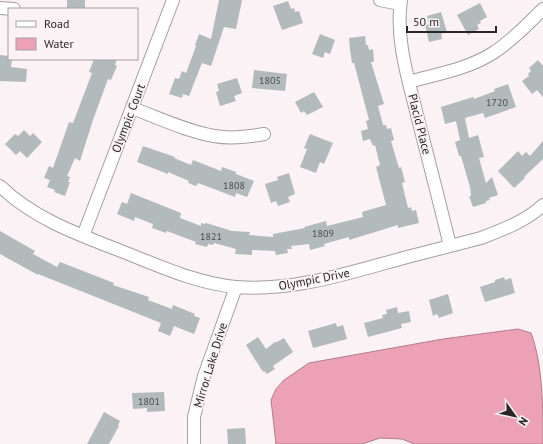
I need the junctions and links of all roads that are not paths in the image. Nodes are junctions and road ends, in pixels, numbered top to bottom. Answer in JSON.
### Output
{"nodes":[{"id":1,"x":173,"y":0,"type":"edge"},
{"id":2,"x":380,"y":0,"type":"edge"},
{"id":3,"x":401,"y":2,"type":"edge"},
{"id":4,"x":543,"y":9,"type":"edge"},
{"id":5,"x":409,"y":82,"type":"junction"},
{"id":6,"x":132,"y":108,"type":"junction"},
{"id":7,"x":264,"y":134,"type":"dead end"},
{"id":8,"x":0,"y":186,"type":"edge"},
{"id":9,"x":543,"y":205,"type":"edge"},
{"id":10,"x":83,"y":236,"type":"junction"},
{"id":11,"x":450,"y":246,"type":"junction"},
{"id":12,"x":236,"y":287,"type":"junction"},
{"id":13,"x":194,"y":444,"type":"edge"}],
"edges":[{"from":1,"to":6,"type":"street","name":"Olympic Court"},
{"from":2,"to":3,"type":"street"},
{"from":3,"to":5,"type":"street","name":"Placid Place"},
{"from":4,"to":5,"type":"street"},
{"from":5,"to":11,"type":"street","name":"Placid Place"},
{"from":6,"to":7,"type":"street"},
{"from":6,"to":10,"type":"street","name":"Olympic Court"},
{"from":8,"to":10,"type":"street","name":"Olympic Drive"},
{"from":9,"to":11,"type":"street","name":"Olympic Drive"},
{"from":10,"to":12,"type":"street","name":"Olympic Drive"},
{"from":11,"to":12,"type":"street","name":"Olympic Drive"},
{"from":12,"to":13,"type":"street","name":"Mirror Lake Drive"}]}
